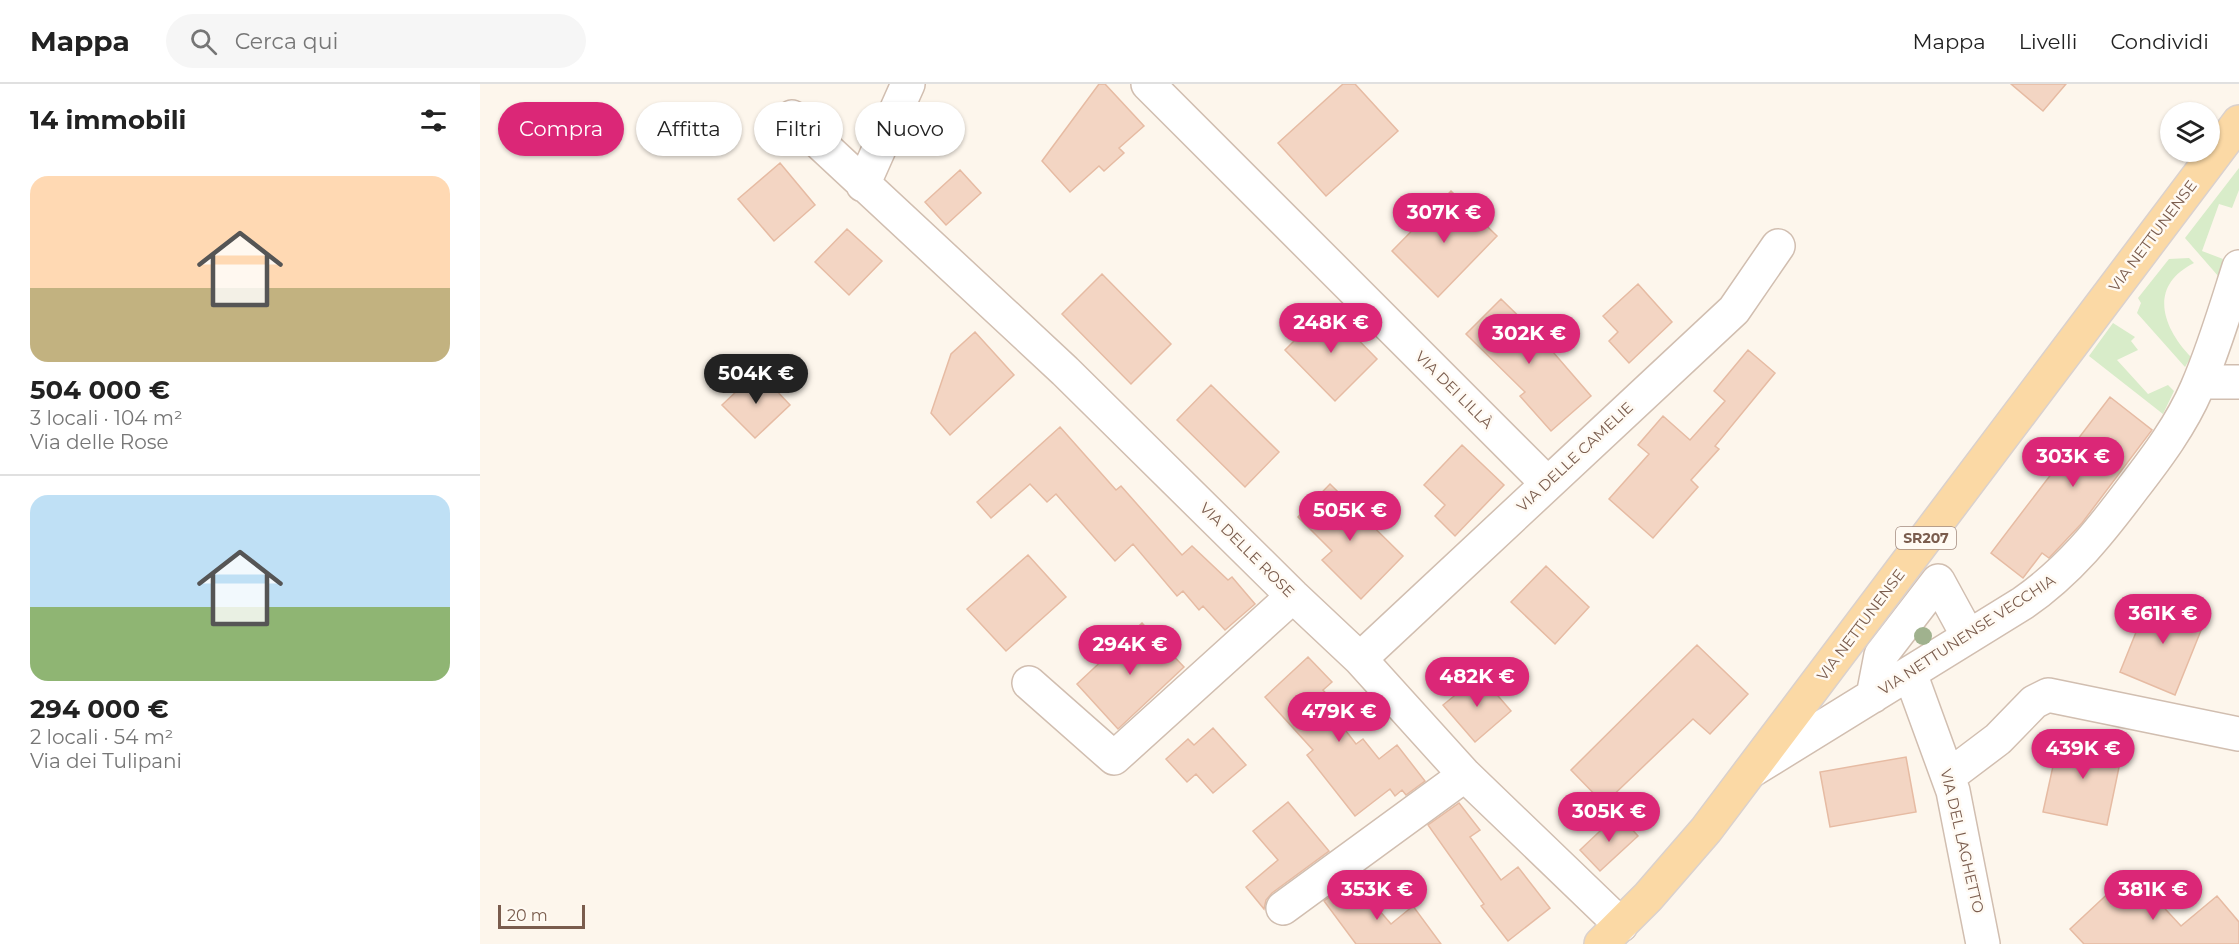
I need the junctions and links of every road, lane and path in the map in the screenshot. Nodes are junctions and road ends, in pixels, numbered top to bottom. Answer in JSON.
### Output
{"nodes":[{"id":1,"x":908,"y":84,"type":"edge"},
{"id":2,"x":1148,"y":84,"type":"edge"},
{"id":3,"x":2239,"y":122,"type":"edge"},
{"id":4,"x":833,"y":156,"type":"edge"},
{"id":5,"x":863,"y":185,"type":"junction"},
{"id":6,"x":1778,"y":246,"type":"dead end"},
{"id":7,"x":2239,"y":267,"type":"edge"},
{"id":8,"x":2239,"y":381,"type":"edge"},
{"id":9,"x":2200,"y":382,"type":"junction"},
{"id":10,"x":1547,"y":483,"type":"junction"},
{"id":11,"x":1293,"y":596,"type":"junction"},
{"id":12,"x":1968,"y":636,"type":"junction"},
{"id":13,"x":1360,"y":659,"type":"junction"},
{"id":14,"x":1910,"y":673,"type":"junction"},
{"id":15,"x":1029,"y":683,"type":"dead end"},
{"id":16,"x":1873,"y":696,"type":"junction"},
{"id":17,"x":2239,"y":734,"type":"edge"},
{"id":18,"x":1751,"y":771,"type":"junction"},
{"id":19,"x":1465,"y":775,"type":"junction"},
{"id":20,"x":1949,"y":776,"type":"junction"},
{"id":21,"x":1282,"y":908,"type":"dead end"},
{"id":22,"x":1611,"y":934,"type":"edge"},
{"id":23,"x":1983,"y":944,"type":"edge"}],
"edges":[{"from":1,"to":5,"type":"street"},
{"from":2,"to":10,"type":"street","name":"VIA DEI LILLÀ"},
{"from":3,"to":18,"type":"main road","name":"VIA NETTUNENSE","number":"SR207"},
{"from":4,"to":5,"type":"street","name":"VIA DELLE ROSE"},
{"from":5,"to":11,"type":"street","name":"VIA DELLE ROSE"},
{"from":6,"to":10,"type":"street","name":"VIA DELLE CAMELIE"},
{"from":7,"to":9,"type":"street","name":"VIA NETTUNENSE VECCHIA"},
{"from":8,"to":9,"type":"street"},
{"from":9,"to":12,"type":"street","name":"VIA NETTUNENSE VECCHIA"},
{"from":10,"to":13,"type":"street","name":"VIA DELLE CAMELIE"},
{"from":11,"to":13,"type":"street","name":"VIA DELLE ROSE"},
{"from":11,"to":15,"type":"street"},
{"from":12,"to":14,"type":"street","name":"VIA NETTUNENSE VECCHIA"},
{"from":12,"to":16,"type":"street"},
{"from":13,"to":19,"type":"street","name":"VIA DELLE ROSE"},
{"from":14,"to":16,"type":"street","name":"VIA NETTUNENSE VECCHIA"},
{"from":14,"to":20,"type":"street","name":"VIA DEL LAGHETTO"},
{"from":16,"to":18,"type":"street","name":"VIA NETTUNENSE VECCHIA"},
{"from":17,"to":20,"type":"street"},
{"from":18,"to":22,"type":"main road","name":"VIA NETTUNENSE","number":"SR207"},
{"from":19,"to":21,"type":"street"},
{"from":19,"to":22,"type":"street","name":"VIA DELLE ROSE"},
{"from":20,"to":23,"type":"street","name":"VIA DEL LAGHETTO"}]}
